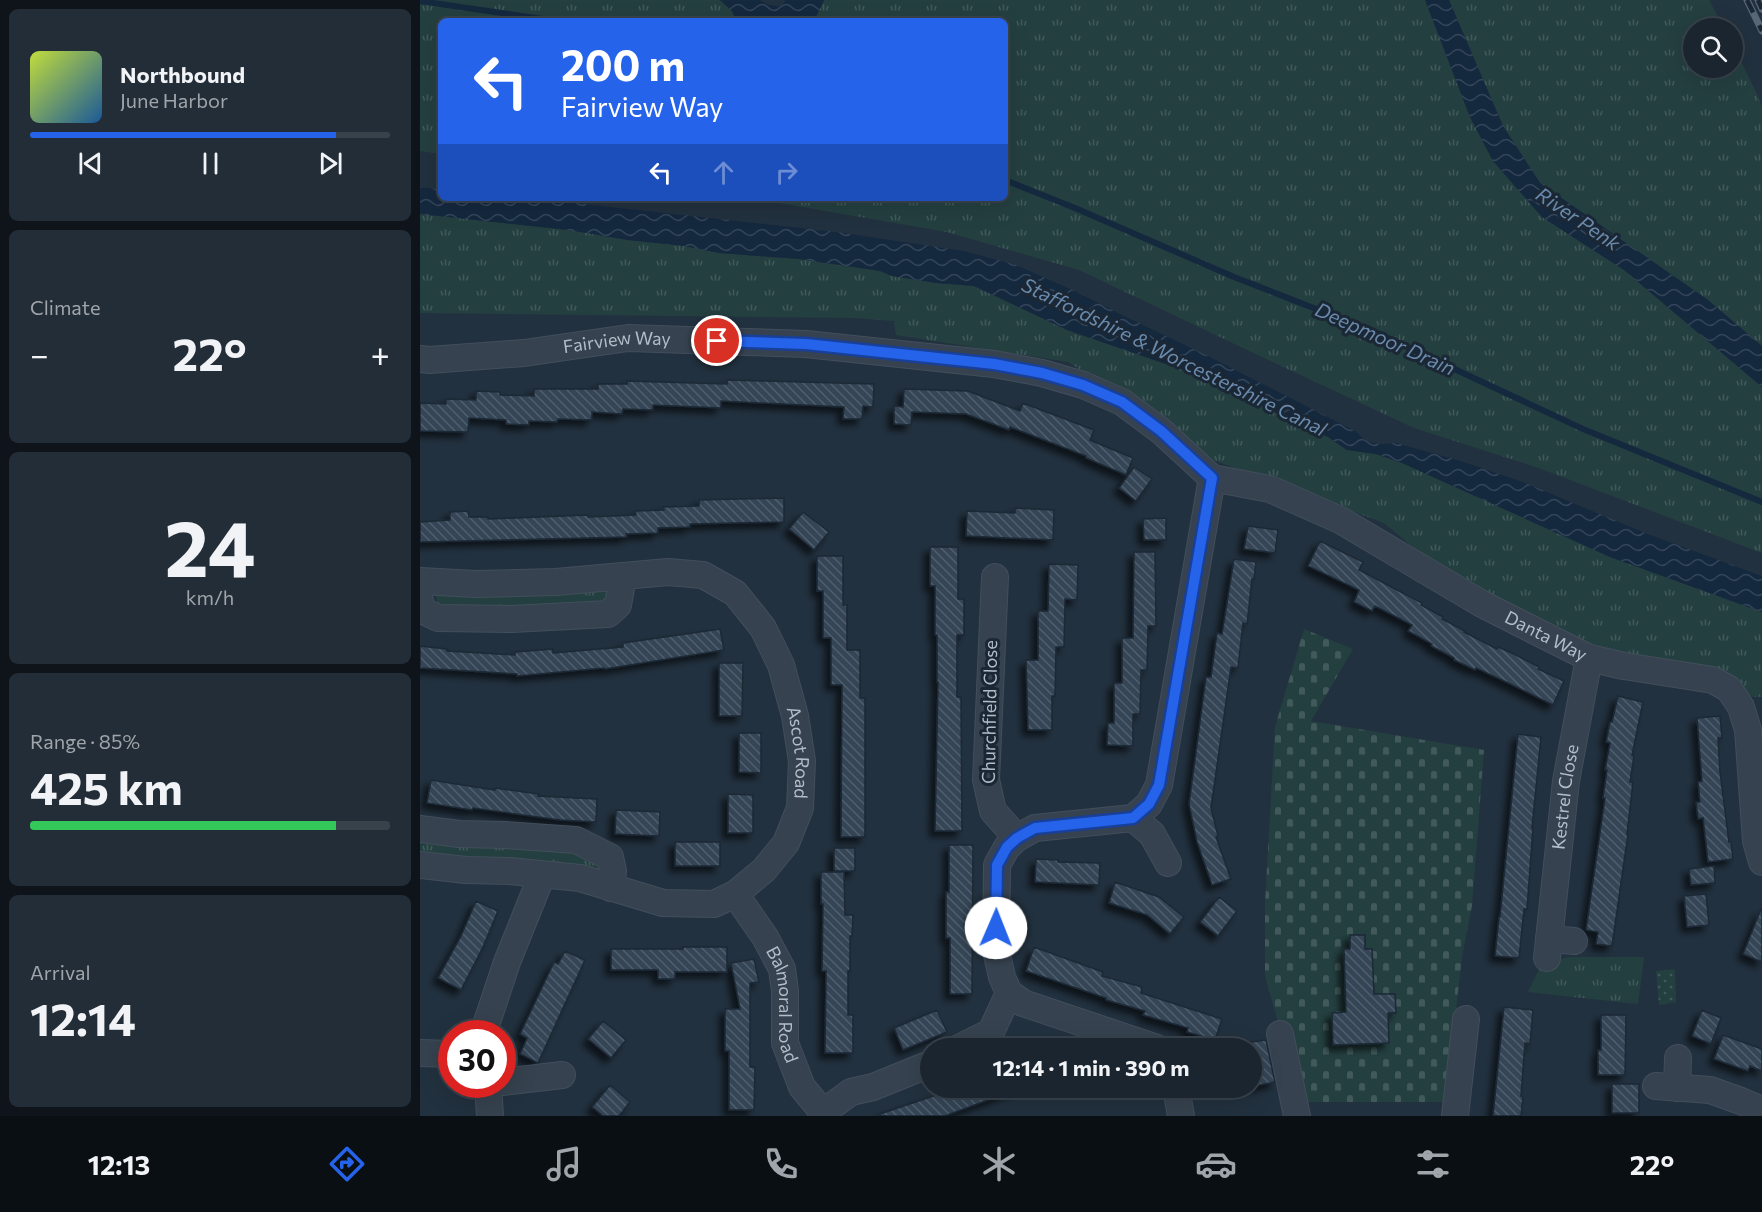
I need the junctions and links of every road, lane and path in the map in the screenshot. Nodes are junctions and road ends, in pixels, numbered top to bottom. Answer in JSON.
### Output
{"nodes":[{"id":1,"x":420,"y":359,"type":"edge"},
{"id":2,"x":1212,"y":478,"type":"junction"},
{"id":3,"x":623,"y":577,"type":"junction"},
{"id":4,"x":995,"y":577,"type":"dead end"},
{"id":5,"x":420,"y":581,"type":"edge"},
{"id":6,"x":420,"y":601,"type":"edge"},
{"id":7,"x":1589,"y":658,"type":"junction"},
{"id":8,"x":1756,"y":785,"type":"edge"},
{"id":9,"x":1133,"y":818,"type":"junction"},
{"id":10,"x":420,"y":829,"type":"edge"},
{"id":11,"x":1017,"y":838,"type":"junction"},
{"id":12,"x":1762,"y":862,"type":"edge"},
{"id":13,"x":1168,"y":863,"type":"dead end"},
{"id":14,"x":420,"y":865,"type":"edge"},
{"id":15,"x":542,"y":875,"type":"junction"},
{"id":16,"x":611,"y":888,"type":"junction"},
{"id":17,"x":735,"y":894,"type":"junction"},
{"id":18,"x":1575,"y":941,"type":"dead end"},
{"id":19,"x":1009,"y":993,"type":"junction"},
{"id":20,"x":1466,"y":1019,"type":"dead end"},
{"id":21,"x":488,"y":1020,"type":"edge"},
{"id":22,"x":1280,"y":1034,"type":"dead end"},
{"id":23,"x":979,"y":1038,"type":"edge"},
{"id":24,"x":1127,"y":1038,"type":"edge"},
{"id":25,"x":420,"y":1053,"type":"edge"},
{"id":26,"x":438,"y":1054,"type":"edge"},
{"id":27,"x":1678,"y":1058,"type":"dead end"},
{"id":28,"x":920,"y":1068,"type":"edge"},
{"id":29,"x":562,"y":1075,"type":"dead end"},
{"id":30,"x":516,"y":1080,"type":"edge"},
{"id":31,"x":489,"y":1098,"type":"edge"},
{"id":32,"x":1177,"y":1098,"type":"edge"},
{"id":33,"x":1762,"y":1110,"type":"edge"},
{"id":34,"x":824,"y":1114,"type":"edge"},
{"id":35,"x":490,"y":1116,"type":"edge"},
{"id":36,"x":1180,"y":1116,"type":"edge"},
{"id":37,"x":1297,"y":1116,"type":"edge"},
{"id":38,"x":1455,"y":1116,"type":"edge"}],
"edges":[{"from":1,"to":2,"type":"street","name":"Fairview Way"},
{"from":2,"to":7,"type":"street","name":"Danta Way"},
{"from":2,"to":9,"type":"street"},
{"from":3,"to":5,"type":"street","name":"Ascot Road"},
{"from":3,"to":6,"type":"street"},
{"from":3,"to":17,"type":"street","name":"Ascot Road"},
{"from":4,"to":11,"type":"street","name":"Churchfield Close"},
{"from":7,"to":8,"type":"street","name":"Danta Way"},
{"from":7,"to":18,"type":"street","name":"Kestrel Close"},
{"from":8,"to":12,"type":"street","name":"Danta Way"},
{"from":9,"to":11,"type":"street"},
{"from":9,"to":13,"type":"street"},
{"from":10,"to":16,"type":"street"},
{"from":11,"to":19,"type":"street"},
{"from":14,"to":15,"type":"street","name":"Ascot Road"},
{"from":15,"to":16,"type":"street","name":"Ascot Road"},
{"from":15,"to":21,"type":"street"},
{"from":16,"to":17,"type":"street","name":"Ascot Road"},
{"from":17,"to":34,"type":"street","name":"Balmoral Road"},
{"from":19,"to":23,"type":"street"},
{"from":19,"to":24,"type":"street"},
{"from":20,"to":38,"type":"street"},
{"from":22,"to":37,"type":"street"},
{"from":25,"to":26,"type":"street"},
{"from":27,"to":33,"type":"street"},
{"from":28,"to":34,"type":"street"},
{"from":29,"to":30,"type":"street"},
{"from":31,"to":35,"type":"street"},
{"from":32,"to":36,"type":"street"}]}
